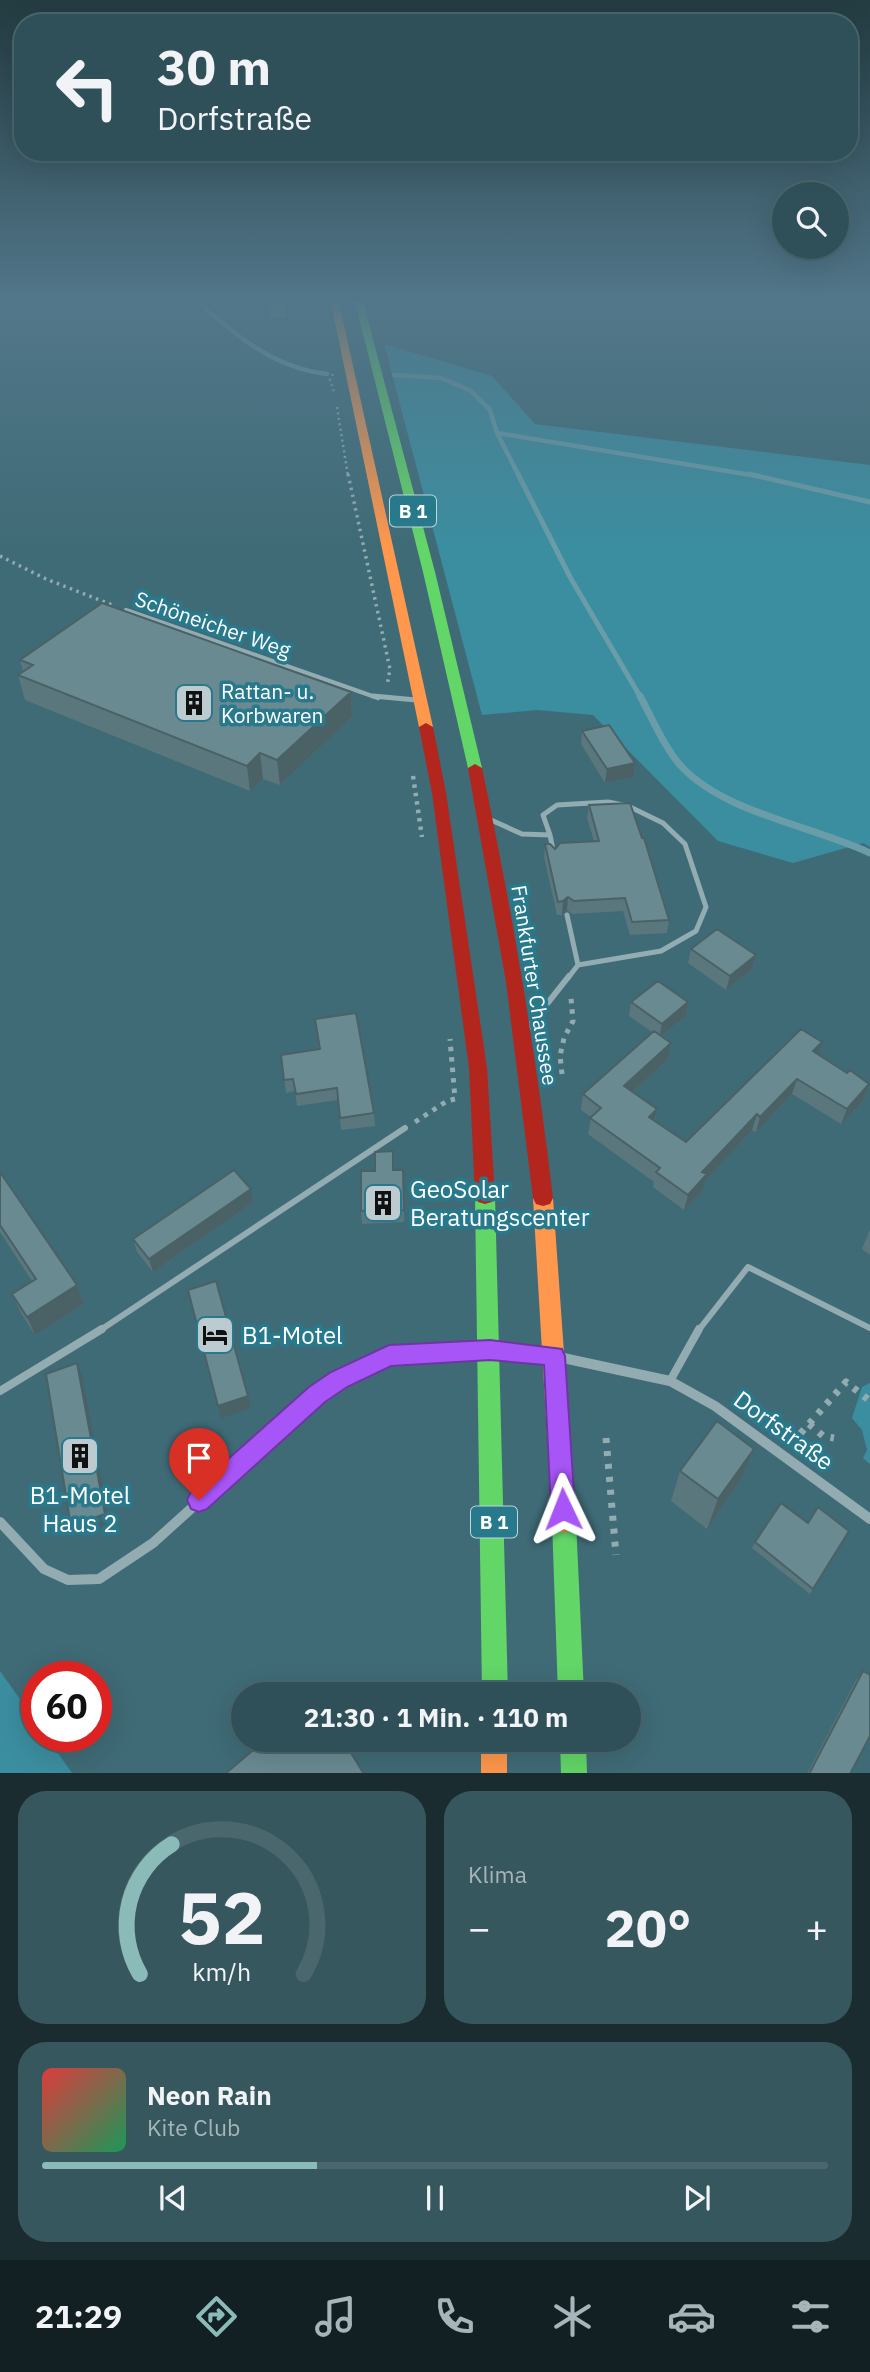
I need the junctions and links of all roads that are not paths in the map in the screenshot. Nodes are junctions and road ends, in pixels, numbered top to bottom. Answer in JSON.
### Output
{"nodes":[{"id":1,"x":352,"y":381,"type":"edge"},
{"id":2,"x":379,"y":381,"type":"edge"},
{"id":3,"x":126,"y":610,"type":"edge"},
{"id":4,"x":421,"y":700,"type":"junction"},
{"id":5,"x":487,"y":818,"type":"junction"},
{"id":6,"x":550,"y":835,"type":"junction"},
{"id":7,"x":554,"y":857,"type":"edge"},
{"id":8,"x":567,"y":915,"type":"dead end"},
{"id":9,"x":578,"y":965,"type":"junction"},
{"id":10,"x":524,"y":1033,"type":"junction"},
{"id":11,"x":405,"y":1128,"type":"road end"},
{"id":12,"x":870,"y":1328,"type":"edge"},
{"id":13,"x":490,"y":1350,"type":"junction"},
{"id":14,"x":554,"y":1356,"type":"junction"},
{"id":15,"x":670,"y":1381,"type":"junction"},
{"id":16,"x":0,"y":1391,"type":"edge"},
{"id":17,"x":870,"y":1519,"type":"edge"},
{"id":18,"x":0,"y":1522,"type":"edge"},
{"id":19,"x":495,"y":1682,"type":"edge"},
{"id":20,"x":570,"y":1682,"type":"edge"},
{"id":21,"x":494,"y":1752,"type":"edge"},
{"id":22,"x":573,"y":1752,"type":"edge"},
{"id":23,"x":494,"y":1773,"type":"edge"},
{"id":24,"x":574,"y":1773,"type":"edge"}],
"edges":[{"from":1,"to":4,"type":"main road","number":"B 1"},
{"from":2,"to":5,"type":"main road","name":"Frankfurter Chaussee","number":"B 1"},
{"from":3,"to":4,"type":"lane","name":"Schöneicher Weg"},
{"from":4,"to":13,"type":"main road","number":"B 1"},
{"from":5,"to":6,"type":"lane"},
{"from":5,"to":10,"type":"main road","name":"Frankfurter Chaussee","number":"B 1"},
{"from":6,"to":7,"type":"lane"},
{"from":6,"to":9,"type":"lane"},
{"from":8,"to":9,"type":"lane"},
{"from":9,"to":10,"type":"lane"},
{"from":10,"to":14,"type":"main road","name":"Frankfurter Chaussee","number":"B 1"},
{"from":11,"to":16,"type":"lane"},
{"from":12,"to":15,"type":"lane"},
{"from":13,"to":14,"type":"street","name":"Dorfstraße"},
{"from":13,"to":18,"type":"street"},
{"from":13,"to":19,"type":"main road","number":"B 1"},
{"from":14,"to":15,"type":"street","name":"Dorfstraße"},
{"from":14,"to":20,"type":"main road","name":"Frankfurter Chaussee","number":"B 1"},
{"from":15,"to":17,"type":"street","name":"Dorfstraße"},
{"from":21,"to":23,"type":"main road"},
{"from":22,"to":24,"type":"main road"}]}
